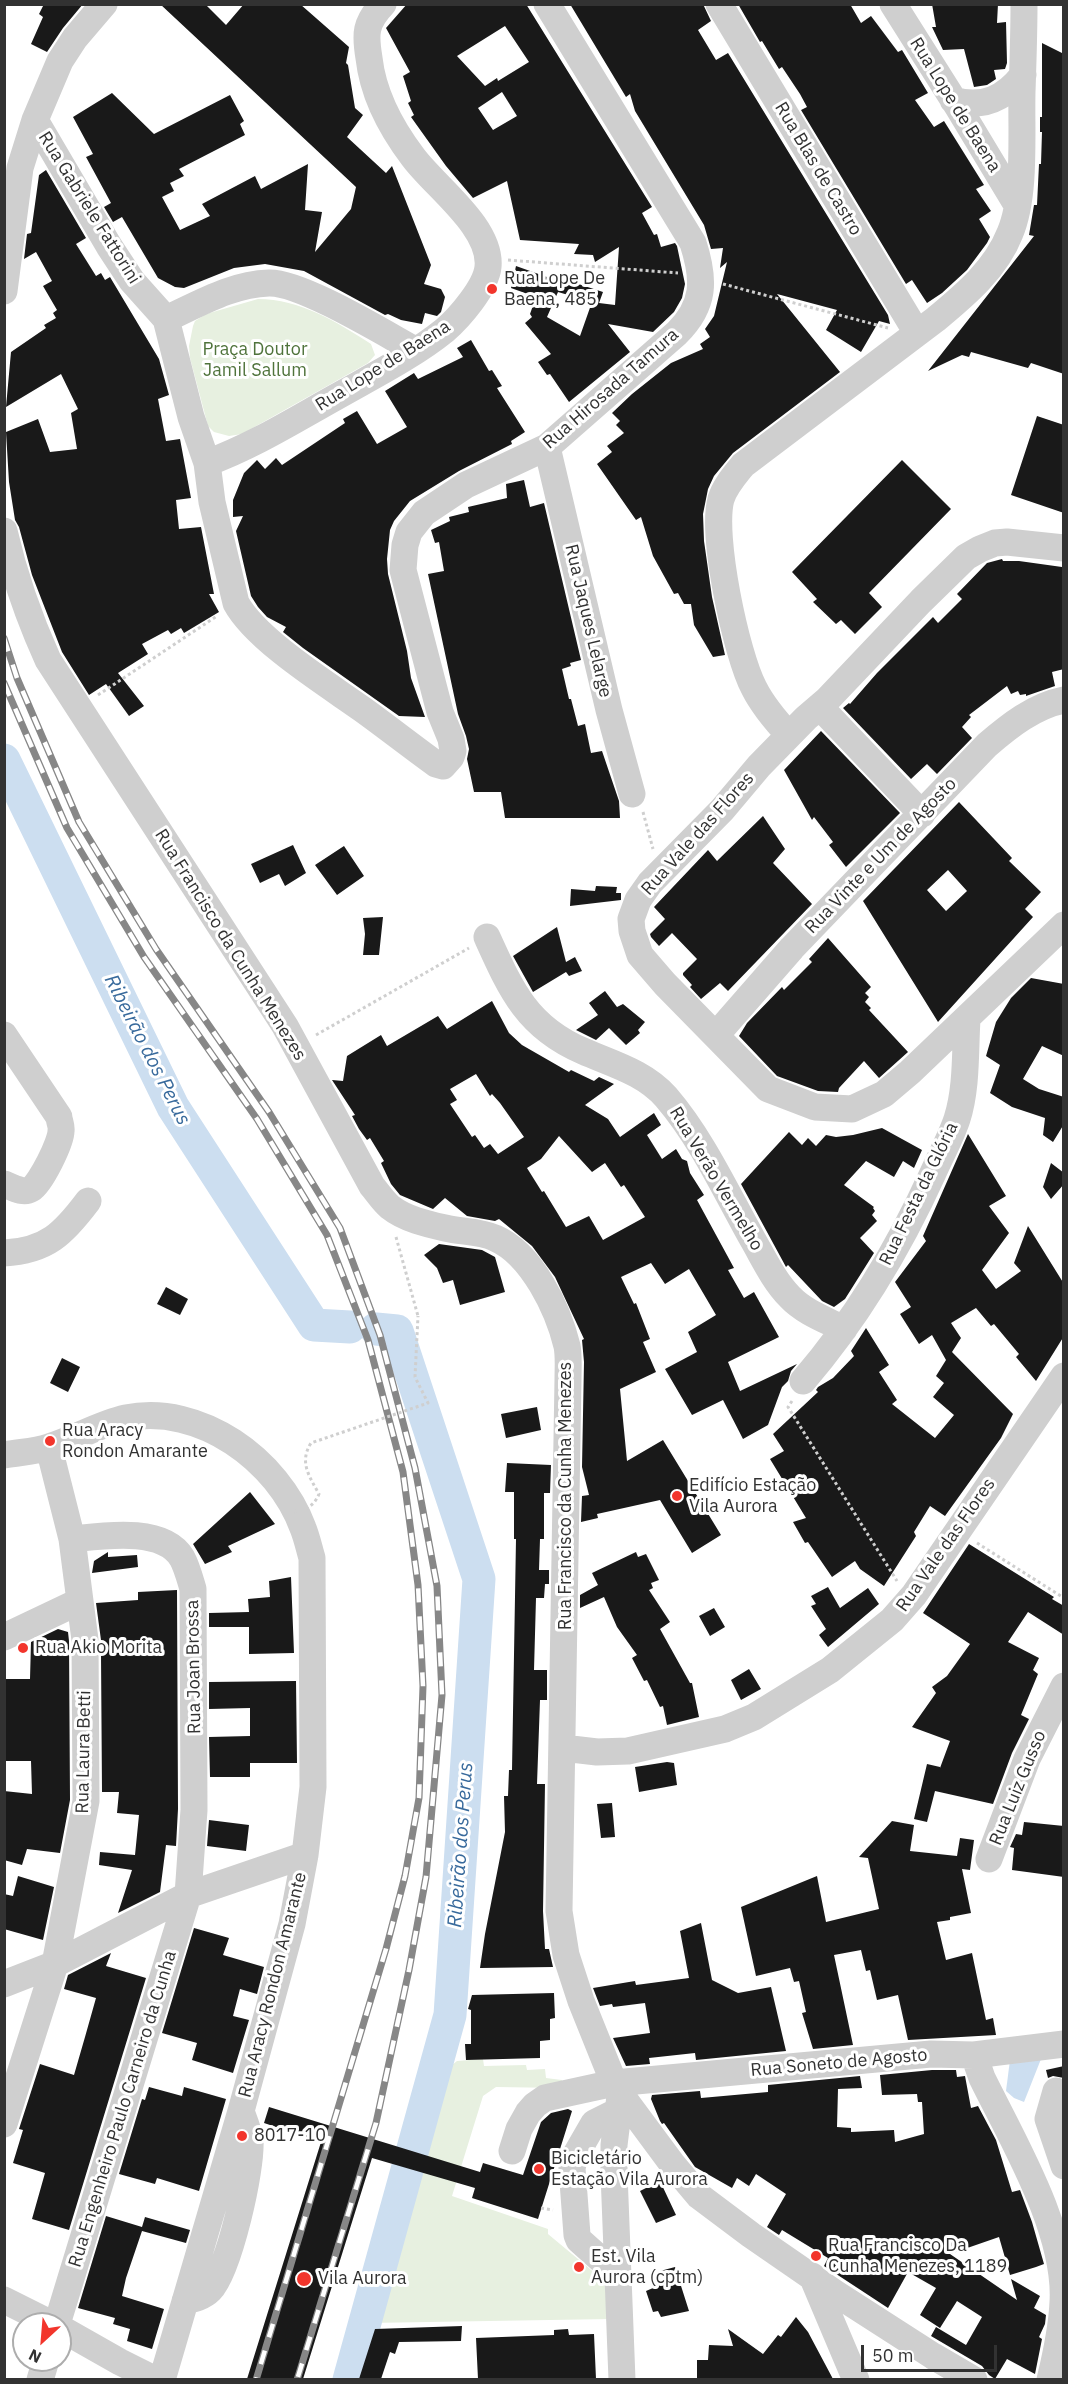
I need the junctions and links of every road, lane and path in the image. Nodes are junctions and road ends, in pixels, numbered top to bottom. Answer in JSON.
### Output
{"nodes":[{"id":1,"x":104,"y":4,"type":"edge"},
{"id":2,"x":383,"y":4,"type":"edge"},
{"id":3,"x":547,"y":4,"type":"edge"},
{"id":4,"x":719,"y":4,"type":"edge"},
{"id":5,"x":1024,"y":4,"type":"edge"},
{"id":6,"x":900,"y":11,"type":"edge"},
{"id":7,"x":1023,"y":75,"type":"junction"},
{"id":8,"x":953,"y":100,"type":"junction"},
{"id":9,"x":34,"y":120,"type":"junction"},
{"id":10,"x":1017,"y":205,"type":"junction"},
{"id":11,"x":487,"y":257,"type":"junction"},
{"id":12,"x":701,"y":277,"type":"junction"},
{"id":13,"x":4,"y":291,"type":"edge"},
{"id":14,"x":166,"y":319,"type":"junction"},
{"id":15,"x":914,"y":334,"type":"junction"},
{"id":16,"x":415,"y":350,"type":"junction"},
{"id":17,"x":547,"y":447,"type":"junction"},
{"id":18,"x":207,"y":463,"type":"junction"},
{"id":19,"x":4,"y":531,"type":"edge"},
{"id":20,"x":1064,"y":548,"type":"edge"},
{"id":21,"x":236,"y":603,"type":"junction"},
{"id":22,"x":1064,"y":700,"type":"edge"},
{"id":23,"x":820,"y":707,"type":"junction"},
{"id":24,"x":78,"y":708,"type":"junction"},
{"id":25,"x":789,"y":735,"type":"junction"},
{"id":26,"x":632,"y":794,"type":"joint"},
{"id":27,"x":922,"y":814,"type":"junction"},
{"id":28,"x":659,"y":874,"type":"junction"},
{"id":29,"x":1064,"y":924,"type":"edge"},
{"id":30,"x":488,"y":937,"type":"joint"},
{"id":31,"x":967,"y":1019,"type":"junction"},
{"id":32,"x":4,"y":1035,"type":"edge"},
{"id":33,"x":716,"y":1035,"type":"junction"},
{"id":34,"x":296,"y":1046,"type":"junction"},
{"id":35,"x":4,"y":1184,"type":"edge"},
{"id":36,"x":88,"y":1201,"type":"dead end"},
{"id":37,"x":389,"y":1206,"type":"junction"},
{"id":38,"x":4,"y":1253,"type":"edge"},
{"id":39,"x":844,"y":1329,"type":"junction"},
{"id":40,"x":1064,"y":1376,"type":"edge"},
{"id":41,"x":803,"y":1381,"type":"joint"},
{"id":42,"x":49,"y":1448,"type":"junction"},
{"id":43,"x":4,"y":1455,"type":"edge"},
{"id":44,"x":294,"y":1512,"type":"junction"},
{"id":45,"x":958,"y":1530,"type":"junction"},
{"id":46,"x":72,"y":1539,"type":"junction"},
{"id":47,"x":1064,"y":1598,"type":"edge"},
{"id":48,"x":80,"y":1601,"type":"junction"},
{"id":49,"x":909,"y":1601,"type":"junction"},
{"id":50,"x":4,"y":1637,"type":"edge"},
{"id":51,"x":1064,"y":1686,"type":"edge"},
{"id":52,"x":563,"y":1748,"type":"junction"},
{"id":53,"x":305,"y":1855,"type":"junction"},
{"id":54,"x":989,"y":1859,"type":"dead end"},
{"id":55,"x":188,"y":1895,"type":"junction"},
{"id":56,"x":55,"y":1964,"type":"junction"},
{"id":57,"x":4,"y":1984,"type":"edge"},
{"id":58,"x":1064,"y":2044,"type":"edge"},
{"id":59,"x":974,"y":2055,"type":"junction"},
{"id":60,"x":1056,"y":2091,"type":"dead end"},
{"id":61,"x":618,"y":2097,"type":"junction"},
{"id":62,"x":4,"y":2124,"type":"edge"},
{"id":63,"x":512,"y":2151,"type":"dead end"},
{"id":64,"x":1064,"y":2166,"type":"edge"},
{"id":65,"x":618,"y":2276,"type":"junction"},
{"id":66,"x":812,"y":2276,"type":"junction"},
{"id":67,"x":4,"y":2300,"type":"edge"},
{"id":68,"x":28,"y":2312,"type":"edge"},
{"id":69,"x":61,"y":2312,"type":"edge"},
{"id":70,"x":72,"y":2335,"type":"edge"},
{"id":71,"x":156,"y":2379,"type":"edge"},
{"id":72,"x":162,"y":2379,"type":"edge"},
{"id":73,"x":622,"y":2379,"type":"edge"},
{"id":74,"x":856,"y":2379,"type":"edge"},
{"id":75,"x":974,"y":2379,"type":"edge"},
{"id":76,"x":1050,"y":2379,"type":"edge"}],
"edges":[{"from":1,"to":9,"type":"street"},
{"from":2,"to":11,"type":"street"},
{"from":3,"to":12,"type":"street","name":"Rua Hirosada Tamura"},
{"from":4,"to":15,"type":"street","name":"Rua Blas de Castro"},
{"from":5,"to":7,"type":"street"},
{"from":6,"to":8,"type":"street","name":"Rua Lope de Baena"},
{"from":7,"to":8,"type":"street"},
{"from":7,"to":10,"type":"street"},
{"from":8,"to":10,"type":"street","name":"Rua Lope de Baena"},
{"from":9,"to":13,"type":"street"},
{"from":9,"to":14,"type":"street","name":"Rua Gabriele Fattorini"},
{"from":10,"to":15,"type":"street"},
{"from":11,"to":12,"type":"path"},
{"from":11,"to":16,"type":"street","name":"Rua Lope de Baena"},
{"from":12,"to":15,"type":"path"},
{"from":12,"to":17,"type":"street","name":"Rua Hirosada Tamura"},
{"from":14,"to":16,"type":"street"},
{"from":14,"to":18,"type":"street","name":"Rua Gabriele Fattorini"},
{"from":15,"to":25,"type":"street"},
{"from":16,"to":18,"type":"street","name":"Rua Lope de Baena"},
{"from":17,"to":21,"type":"street","name":"Rua Hirosada Tamura"},
{"from":17,"to":26,"type":"street","name":"Rua Jaques Lelarge"},
{"from":18,"to":21,"type":"street","name":"Rua Gabriele Fattorini"},
{"from":19,"to":24,"type":"street","name":"Rua Francisco da Cunha Menezes"},
{"from":20,"to":23,"type":"street","name":"Rua Vale das Flores"},
{"from":21,"to":24,"type":"path"},
{"from":22,"to":27,"type":"street","name":"Rua Vinte e Um de Agosto"},
{"from":23,"to":25,"type":"street","name":"Rua Vale das Flores"},
{"from":23,"to":27,"type":"street"},
{"from":24,"to":34,"type":"street","name":"Rua Francisco da Cunha Menezes"},
{"from":25,"to":28,"type":"street","name":"Rua Vale das Flores"},
{"from":26,"to":28,"type":"path"},
{"from":27,"to":33,"type":"street","name":"Rua Vinte e Um de Agosto"},
{"from":28,"to":33,"type":"street","name":"Rua Vale das Flores"},
{"from":29,"to":31,"type":"street","name":"Rua Vale das Flores"},
{"from":30,"to":34,"type":"path"},
{"from":30,"to":39,"type":"street","name":"Rua Verão Vermelho"},
{"from":31,"to":33,"type":"street","name":"Rua Vale das Flores"},
{"from":31,"to":39,"type":"street","name":"Rua Festa da Glória"},
{"from":32,"to":35,"type":"street"},
{"from":34,"to":37,"type":"street","name":"Rua Francisco da Cunha Menezes"},
{"from":36,"to":38,"type":"street"},
{"from":37,"to":44,"type":"path","bridge":true},
{"from":37,"to":52,"type":"street","name":"Rua Francisco da Cunha Menezes"},
{"from":39,"to":41,"type":"street","name":"Rua Festa da Glória"},
{"from":40,"to":45,"type":"street","name":"Rua Vale das Flores"},
{"from":41,"to":49,"type":"path"},
{"from":42,"to":43,"type":"street","name":"Rua Aracy Rondon Amarante"},
{"from":42,"to":44,"type":"street","name":"Rua Aracy Rondon Amarante"},
{"from":42,"to":46,"type":"street"},
{"from":44,"to":53,"type":"street","name":"Rua Aracy Rondon Amarante"},
{"from":45,"to":47,"type":"path"},
{"from":45,"to":49,"type":"street","name":"Rua Vale das Flores"},
{"from":46,"to":48,"type":"street","name":"Rua Laura Betti"},
{"from":46,"to":55,"type":"street","name":"Rua Joan Brossa"},
{"from":48,"to":50,"type":"street"},
{"from":48,"to":56,"type":"street","name":"Rua Laura Betti"},
{"from":49,"to":52,"type":"street","name":"Rua Vale das Flores"},
{"from":51,"to":54,"type":"street","name":"Rua Luiz Gusso"},
{"from":52,"to":61,"type":"street","name":"Rua Francisco da Cunha Menezes"},
{"from":53,"to":55,"type":"street"},
{"from":53,"to":72,"type":"street","name":"Rua Aracy Rondon Amarante"},
{"from":55,"to":56,"type":"street"},
{"from":55,"to":69,"type":"street","name":"Rua Engenheiro Paulo Carneiro da Cunha"},
{"from":56,"to":57,"type":"street"},
{"from":56,"to":62,"type":"street","name":"Rua Laura Betti"},
{"from":58,"to":59,"type":"street","name":"Rua Soneto de Agosto"},
{"from":59,"to":61,"type":"street","name":"Rua Soneto de Agosto"},
{"from":59,"to":76,"type":"street"},
{"from":60,"to":64,"type":"street"},
{"from":61,"to":63,"type":"street","name":"Rua Soneto de Agosto"},
{"from":61,"to":65,"type":"street"},
{"from":61,"to":65,"type":"street"},
{"from":61,"to":66,"type":"street","name":"Rua Francisco da Cunha Menezes"},
{"from":65,"to":73,"type":"street"},
{"from":66,"to":74,"type":"street"},
{"from":66,"to":75,"type":"street","name":"Rua Francisco da Cunha Menezes"},
{"from":67,"to":68,"type":"street"},
{"from":70,"to":71,"type":"street"}]}
